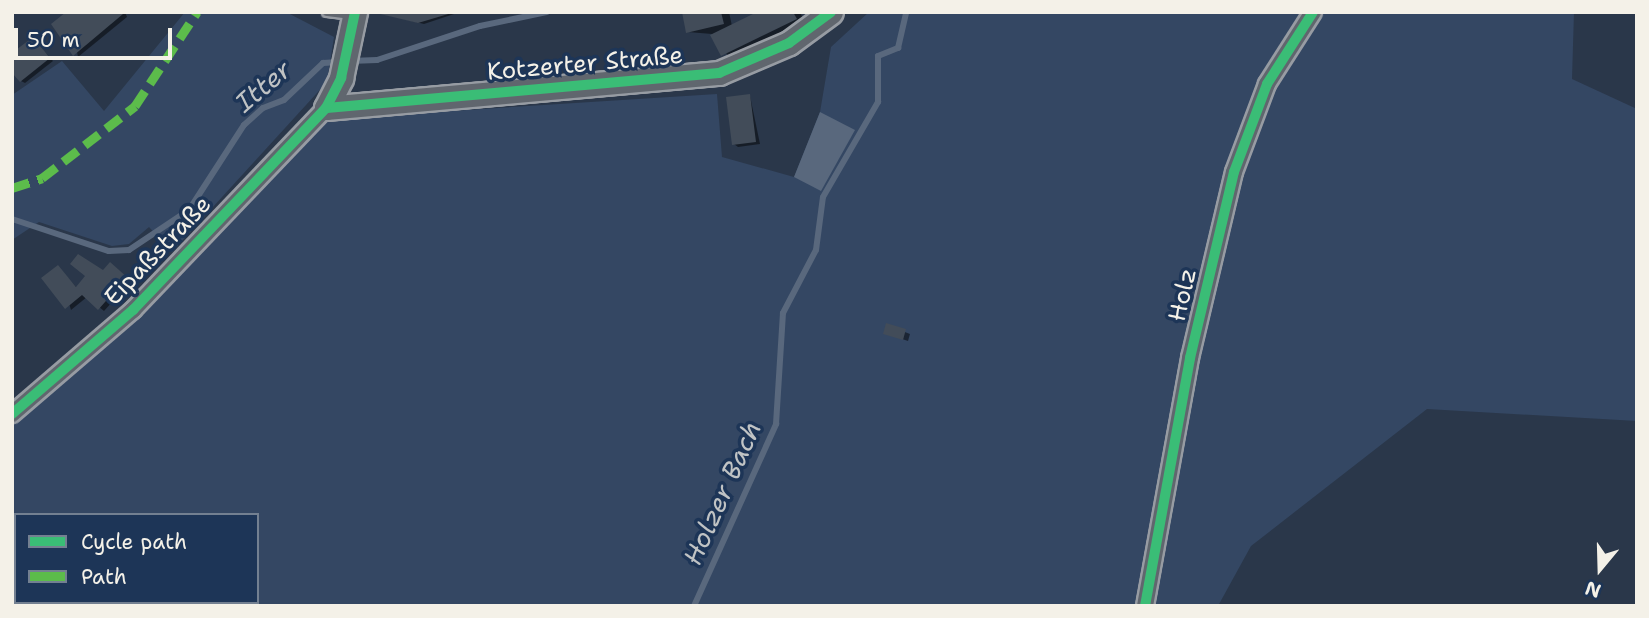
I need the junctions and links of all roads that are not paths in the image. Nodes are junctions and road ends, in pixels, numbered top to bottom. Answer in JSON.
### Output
{"nodes":[{"id":1,"x":327,"y":12,"type":"edge"},
{"id":2,"x":831,"y":12,"type":"edge"},
{"id":3,"x":1313,"y":12,"type":"edge"},
{"id":4,"x":355,"y":14,"type":"edge"},
{"id":5,"x":326,"y":108,"type":"junction"},
{"id":6,"x":12,"y":414,"type":"edge"},
{"id":7,"x":1145,"y":606,"type":"edge"}],
"edges":[{"from":1,"to":4,"type":"lane"},
{"from":2,"to":5,"type":"street","name":"Kotzerter Straße"},
{"from":3,"to":7,"type":"street","name":"Holz"},
{"from":4,"to":5,"type":"street"},
{"from":5,"to":6,"type":"street","name":"Eipaßstraße"}]}
